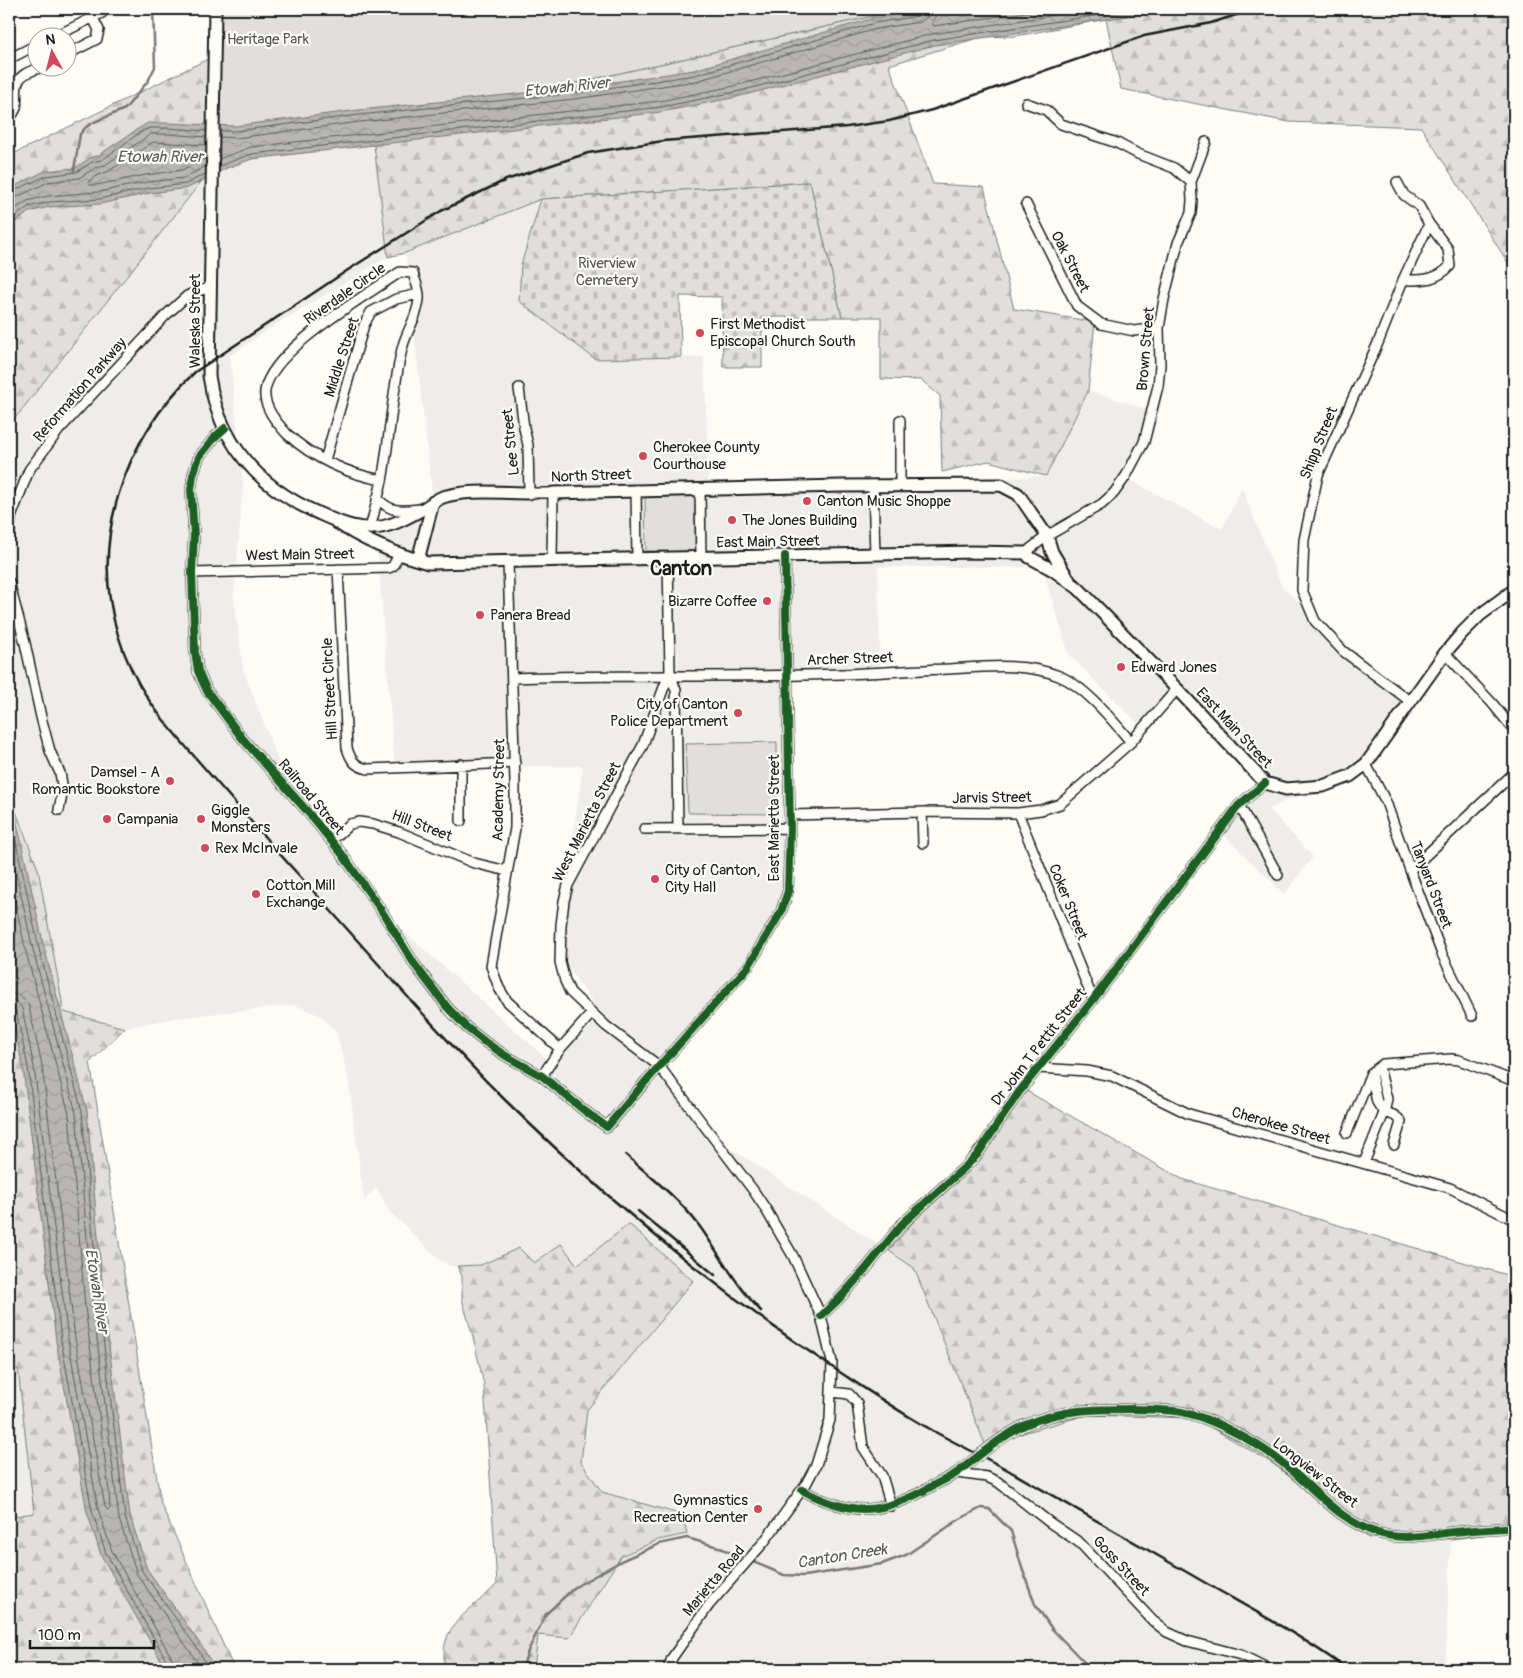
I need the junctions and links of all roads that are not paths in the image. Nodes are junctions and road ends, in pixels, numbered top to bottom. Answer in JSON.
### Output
{"nodes":[{"id":1,"x":104,"y":9,"type":"edge"},
{"id":2,"x":215,"y":9,"type":"edge"},
{"id":3,"x":92,"y":18,"type":"junction"},
{"id":4,"x":72,"y":28,"type":"edge"},
{"id":5,"x":78,"y":48,"type":"edge"},
{"id":6,"x":28,"y":49,"type":"edge"},
{"id":7,"x":9,"y":58,"type":"edge"},
{"id":8,"x":28,"y":73,"type":"edge"},
{"id":9,"x":1026,"y":103,"type":"dead end"},
{"id":10,"x":9,"y":117,"type":"edge"},
{"id":11,"x":1206,"y":142,"type":"dead end"},
{"id":12,"x":1191,"y":182,"type":"junction"},
{"id":13,"x":1397,"y":182,"type":"dead end"},
{"id":14,"x":1026,"y":204,"type":"dead end"},
{"id":15,"x":1429,"y":224,"type":"junction"},
{"id":16,"x":1403,"y":280,"type":"junction"},
{"id":17,"x":210,"y":288,"type":"junction"},
{"id":18,"x":419,"y":294,"type":"junction"},
{"id":19,"x":1159,"y":328,"type":"junction"},
{"id":20,"x":519,"y":388,"type":"dead end"},
{"id":21,"x":900,"y":420,"type":"dead end"},
{"id":22,"x":225,"y":428,"type":"junction"},
{"id":23,"x":325,"y":460,"type":"junction"},
{"id":24,"x":382,"y":480,"type":"junction"},
{"id":25,"x":873,"y":486,"type":"junction"},
{"id":26,"x":900,"y":486,"type":"junction"},
{"id":27,"x":700,"y":489,"type":"junction"},
{"id":28,"x":636,"y":490,"type":"junction"},
{"id":29,"x":529,"y":493,"type":"junction"},
{"id":30,"x":553,"y":493,"type":"junction"},
{"id":31,"x":377,"y":498,"type":"junction"},
{"id":32,"x":429,"y":505,"type":"junction"},
{"id":33,"x":336,"y":522,"type":"junction"},
{"id":34,"x":389,"y":526,"type":"joint"},
{"id":35,"x":370,"y":529,"type":"junction"},
{"id":36,"x":1046,"y":536,"type":"junction"},
{"id":37,"x":9,"y":538,"type":"edge"},
{"id":38,"x":1028,"y":553,"type":"junction"},
{"id":39,"x":399,"y":554,"type":"junction"},
{"id":40,"x":875,"y":555,"type":"junction"},
{"id":41,"x":785,"y":556,"type":"junction"},
{"id":42,"x":668,"y":558,"type":"junction"},
{"id":43,"x":701,"y":558,"type":"junction"},
{"id":44,"x":637,"y":559,"type":"junction"},
{"id":45,"x":418,"y":560,"type":"junction"},
{"id":46,"x":552,"y":560,"type":"junction"},
{"id":47,"x":508,"y":562,"type":"junction"},
{"id":48,"x":338,"y":569,"type":"junction"},
{"id":49,"x":192,"y":572,"type":"junction"},
{"id":50,"x":1069,"y":580,"type":"junction"},
{"id":51,"x":9,"y":582,"type":"edge"},
{"id":52,"x":1514,"y":590,"type":"edge"},
{"id":53,"x":1445,"y":653,"type":"junction"},
{"id":54,"x":670,"y":674,"type":"junction"},
{"id":55,"x":786,"y":675,"type":"junction"},
{"id":56,"x":512,"y":678,"type":"junction"},
{"id":57,"x":1177,"y":689,"type":"junction"},
{"id":58,"x":1411,"y":702,"type":"junction"},
{"id":59,"x":1514,"y":730,"type":"edge"},
{"id":60,"x":1131,"y":742,"type":"junction"},
{"id":61,"x":515,"y":763,"type":"junction"},
{"id":62,"x":462,"y":764,"type":"junction"},
{"id":63,"x":1366,"y":764,"type":"junction"},
{"id":64,"x":1514,"y":773,"type":"edge"},
{"id":65,"x":1265,"y":783,"type":"junction"},
{"id":66,"x":1239,"y":805,"type":"junction"},
{"id":67,"x":59,"y":810,"type":"dead end"},
{"id":68,"x":922,"y":812,"type":"junction"},
{"id":69,"x":1018,"y":813,"type":"junction"},
{"id":70,"x":790,"y":815,"type":"junction"},
{"id":71,"x":461,"y":821,"type":"dead end"},
{"id":72,"x":678,"y":828,"type":"junction"},
{"id":73,"x":790,"y":828,"type":"junction"},
{"id":74,"x":644,"y":829,"type":"dead end"},
{"id":75,"x":331,"y":842,"type":"junction"},
{"id":76,"x":923,"y":842,"type":"dead end"},
{"id":77,"x":1410,"y":870,"type":"junction"},
{"id":78,"x":507,"y":871,"type":"junction"},
{"id":79,"x":1278,"y":875,"type":"dead end"},
{"id":80,"x":1093,"y":1000,"type":"junction"},
{"id":81,"x":592,"y":1013,"type":"junction"},
{"id":82,"x":1472,"y":1016,"type":"dead end"},
{"id":83,"x":560,"y":1049,"type":"junction"},
{"id":84,"x":659,"y":1066,"type":"junction"},
{"id":85,"x":1379,"y":1067,"type":"junction"},
{"id":86,"x":1038,"y":1068,"type":"junction"},
{"id":87,"x":1371,"y":1073,"type":"junction"},
{"id":88,"x":542,"y":1076,"type":"junction"},
{"id":89,"x":1514,"y":1081,"type":"edge"},
{"id":90,"x":1384,"y":1114,"type":"junction"},
{"id":91,"x":1347,"y":1133,"type":"dead end"},
{"id":92,"x":1394,"y":1145,"type":"dead end"},
{"id":93,"x":1364,"y":1163,"type":"junction"},
{"id":94,"x":1514,"y":1220,"type":"edge"},
{"id":95,"x":821,"y":1316,"type":"junction"},
{"id":96,"x":832,"y":1392,"type":"junction"},
{"id":97,"x":957,"y":1474,"type":"junction"},
{"id":98,"x":802,"y":1490,"type":"junction"},
{"id":99,"x":891,"y":1506,"type":"junction"},
{"id":100,"x":1514,"y":1526,"type":"edge"},
{"id":101,"x":668,"y":1669,"type":"edge"},
{"id":102,"x":1269,"y":1669,"type":"edge"}],
"edges":[{"from":1,"to":3,"type":"street"},
{"from":2,"to":17,"type":"main road","name":"Waleska Street"},
{"from":3,"to":4,"type":"street"},
{"from":3,"to":5,"type":"street"},
{"from":6,"to":7,"type":"street"},
{"from":8,"to":10,"type":"street"},
{"from":9,"to":12,"type":"street"},
{"from":11,"to":12,"type":"street"},
{"from":12,"to":19,"type":"street","name":"Brown Street"},
{"from":13,"to":15,"type":"street"},
{"from":14,"to":19,"type":"street","name":"Oak Street"},
{"from":15,"to":16,"type":"street","name":"Shipp Street"},
{"from":15,"to":16,"type":"street"},
{"from":16,"to":58,"type":"street","name":"Shipp Street"},
{"from":17,"to":22,"type":"main road","name":"Waleska Street"},
{"from":17,"to":37,"type":"street","name":"Reformation Parkway"},
{"from":18,"to":23,"type":"street","name":"Middle Street"},
{"from":18,"to":23,"type":"street","name":"Riverdale Circle"},
{"from":18,"to":24,"type":"street"},
{"from":19,"to":36,"type":"street","name":"Brown Street"},
{"from":20,"to":29,"type":"street","name":"Lee Street"},
{"from":21,"to":26,"type":"street"},
{"from":22,"to":33,"type":"main road","name":"Waleska Street"},
{"from":22,"to":49,"type":"street","name":"Railroad Street"},
{"from":23,"to":24,"type":"street","name":"Riverdale Circle"},
{"from":24,"to":31,"type":"street"},
{"from":25,"to":26,"type":"main road","name":"North Street"},
{"from":25,"to":27,"type":"main road","name":"North Street"},
{"from":25,"to":40,"type":"street"},
{"from":26,"to":36,"type":"main road","name":"North Street"},
{"from":27,"to":28,"type":"main road","name":"North Street"},
{"from":27,"to":43,"type":"street"},
{"from":28,"to":30,"type":"main road","name":"North Street"},
{"from":28,"to":44,"type":"street"},
{"from":29,"to":30,"type":"street","name":"North Street"},
{"from":29,"to":32,"type":"main road","name":"North Street"},
{"from":30,"to":46,"type":"street"},
{"from":31,"to":32,"type":"street"},
{"from":31,"to":35,"type":"street"},
{"from":32,"to":34,"type":"main road","name":"North Street"},
{"from":32,"to":45,"type":"main road"},
{"from":33,"to":35,"type":"main road","name":"Waleska Street"},
{"from":33,"to":39,"type":"main road","name":"West Main Street"},
{"from":34,"to":35,"type":"main road","name":"Waleska Street"},
{"from":36,"to":38,"type":"street"},
{"from":36,"to":50,"type":"main road","name":"East Main Street"},
{"from":38,"to":40,"type":"main road","name":"East Main Street"},
{"from":38,"to":50,"type":"main road","name":"East Main Street"},
{"from":39,"to":45,"type":"main road","name":"West Main Street"},
{"from":39,"to":48,"type":"street","name":"West Main Street"},
{"from":40,"to":41,"type":"main road","name":"East Main Street"},
{"from":41,"to":43,"type":"main road","name":"East Main Street"},
{"from":41,"to":55,"type":"street","name":"East Marietta Street"},
{"from":42,"to":43,"type":"main road","name":"East Main Street"},
{"from":42,"to":44,"type":"main road","name":"East Main Street"},
{"from":42,"to":54,"type":"street"},
{"from":44,"to":46,"type":"main road","name":"East Main Street"},
{"from":45,"to":47,"type":"main road","name":"West Main Street"},
{"from":46,"to":47,"type":"main road","name":"East Main Street"},
{"from":47,"to":56,"type":"street","name":"Academy Street"},
{"from":48,"to":49,"type":"street","name":"West Main Street"},
{"from":48,"to":62,"type":"street","name":"Hill Street Circle"},
{"from":49,"to":75,"type":"street","name":"Railroad Street"},
{"from":50,"to":57,"type":"main road","name":"East Main Street"},
{"from":51,"to":67,"type":"street"},
{"from":52,"to":53,"type":"main road","name":"East Main Street"},
{"from":53,"to":58,"type":"main road","name":"East Main Street"},
{"from":53,"to":59,"type":"street"},
{"from":54,"to":55,"type":"street","name":"Archer Street"},
{"from":54,"to":56,"type":"street","name":"Archer Street"},
{"from":54,"to":72,"type":"street"},
{"from":54,"to":81,"type":"street","name":"West Marietta Street"},
{"from":55,"to":60,"type":"street","name":"Archer Street"},
{"from":55,"to":70,"type":"street","name":"East Marietta Street"},
{"from":56,"to":61,"type":"street","name":"Academy Street"},
{"from":57,"to":60,"type":"street","name":"Jarvis Street"},
{"from":57,"to":65,"type":"main road","name":"East Main Street"},
{"from":58,"to":63,"type":"main road","name":"East Main Street"},
{"from":60,"to":69,"type":"street","name":"Jarvis Street"},
{"from":61,"to":62,"type":"street","name":"Hill Street Circle"},
{"from":61,"to":78,"type":"street","name":"Academy Street"},
{"from":62,"to":71,"type":"street"},
{"from":63,"to":65,"type":"main road","name":"East Main Street"},
{"from":63,"to":77,"type":"street","name":"Tanyard Street"},
{"from":64,"to":77,"type":"street"},
{"from":65,"to":66,"type":"street","name":"Dr John T Pettit Street"},
{"from":66,"to":79,"type":"street"},
{"from":66,"to":80,"type":"street","name":"Dr John T Pettit Street"},
{"from":68,"to":69,"type":"street","name":"Jarvis Street"},
{"from":68,"to":70,"type":"street","name":"Jarvis Street"},
{"from":68,"to":76,"type":"street"},
{"from":69,"to":80,"type":"street","name":"Coker Street"},
{"from":70,"to":73,"type":"street","name":"East Marietta Street"},
{"from":72,"to":73,"type":"street"},
{"from":72,"to":74,"type":"street"},
{"from":73,"to":84,"type":"street","name":"East Marietta Street"},
{"from":75,"to":78,"type":"street","name":"Hill Street"},
{"from":75,"to":88,"type":"street","name":"Railroad Street"},
{"from":77,"to":82,"type":"street","name":"Tanyard Street"},
{"from":78,"to":83,"type":"street","name":"Academy Street"},
{"from":80,"to":86,"type":"street","name":"Dr John T Pettit Street"},
{"from":81,"to":83,"type":"street"},
{"from":81,"to":84,"type":"street","name":"West Marietta Street"},
{"from":83,"to":88,"type":"street"},
{"from":84,"to":88,"type":"street","name":"Railroad Street"},
{"from":84,"to":95,"type":"street","name":"West Marietta Street"},
{"from":85,"to":87,"type":"street"},
{"from":85,"to":89,"type":"street"},
{"from":85,"to":90,"type":"street"},
{"from":86,"to":93,"type":"street","name":"Cherokee Street"},
{"from":86,"to":95,"type":"street","name":"Dr John T Pettit Street"},
{"from":87,"to":90,"type":"street"},
{"from":87,"to":91,"type":"street"},
{"from":90,"to":92,"type":"street"},
{"from":90,"to":93,"type":"street"},
{"from":93,"to":94,"type":"street","name":"Cherokee Street"},
{"from":95,"to":96,"type":"street","name":"Marietta Road"},
{"from":96,"to":98,"type":"street","name":"Marietta Road"},
{"from":96,"to":99,"type":"street"},
{"from":97,"to":99,"type":"street","name":"Longview Street"},
{"from":97,"to":100,"type":"street","name":"Longview Street"},
{"from":97,"to":102,"type":"street","name":"Goss Street"},
{"from":98,"to":99,"type":"street","name":"Longview Street"},
{"from":98,"to":101,"type":"street","name":"Marietta Road"}]}
